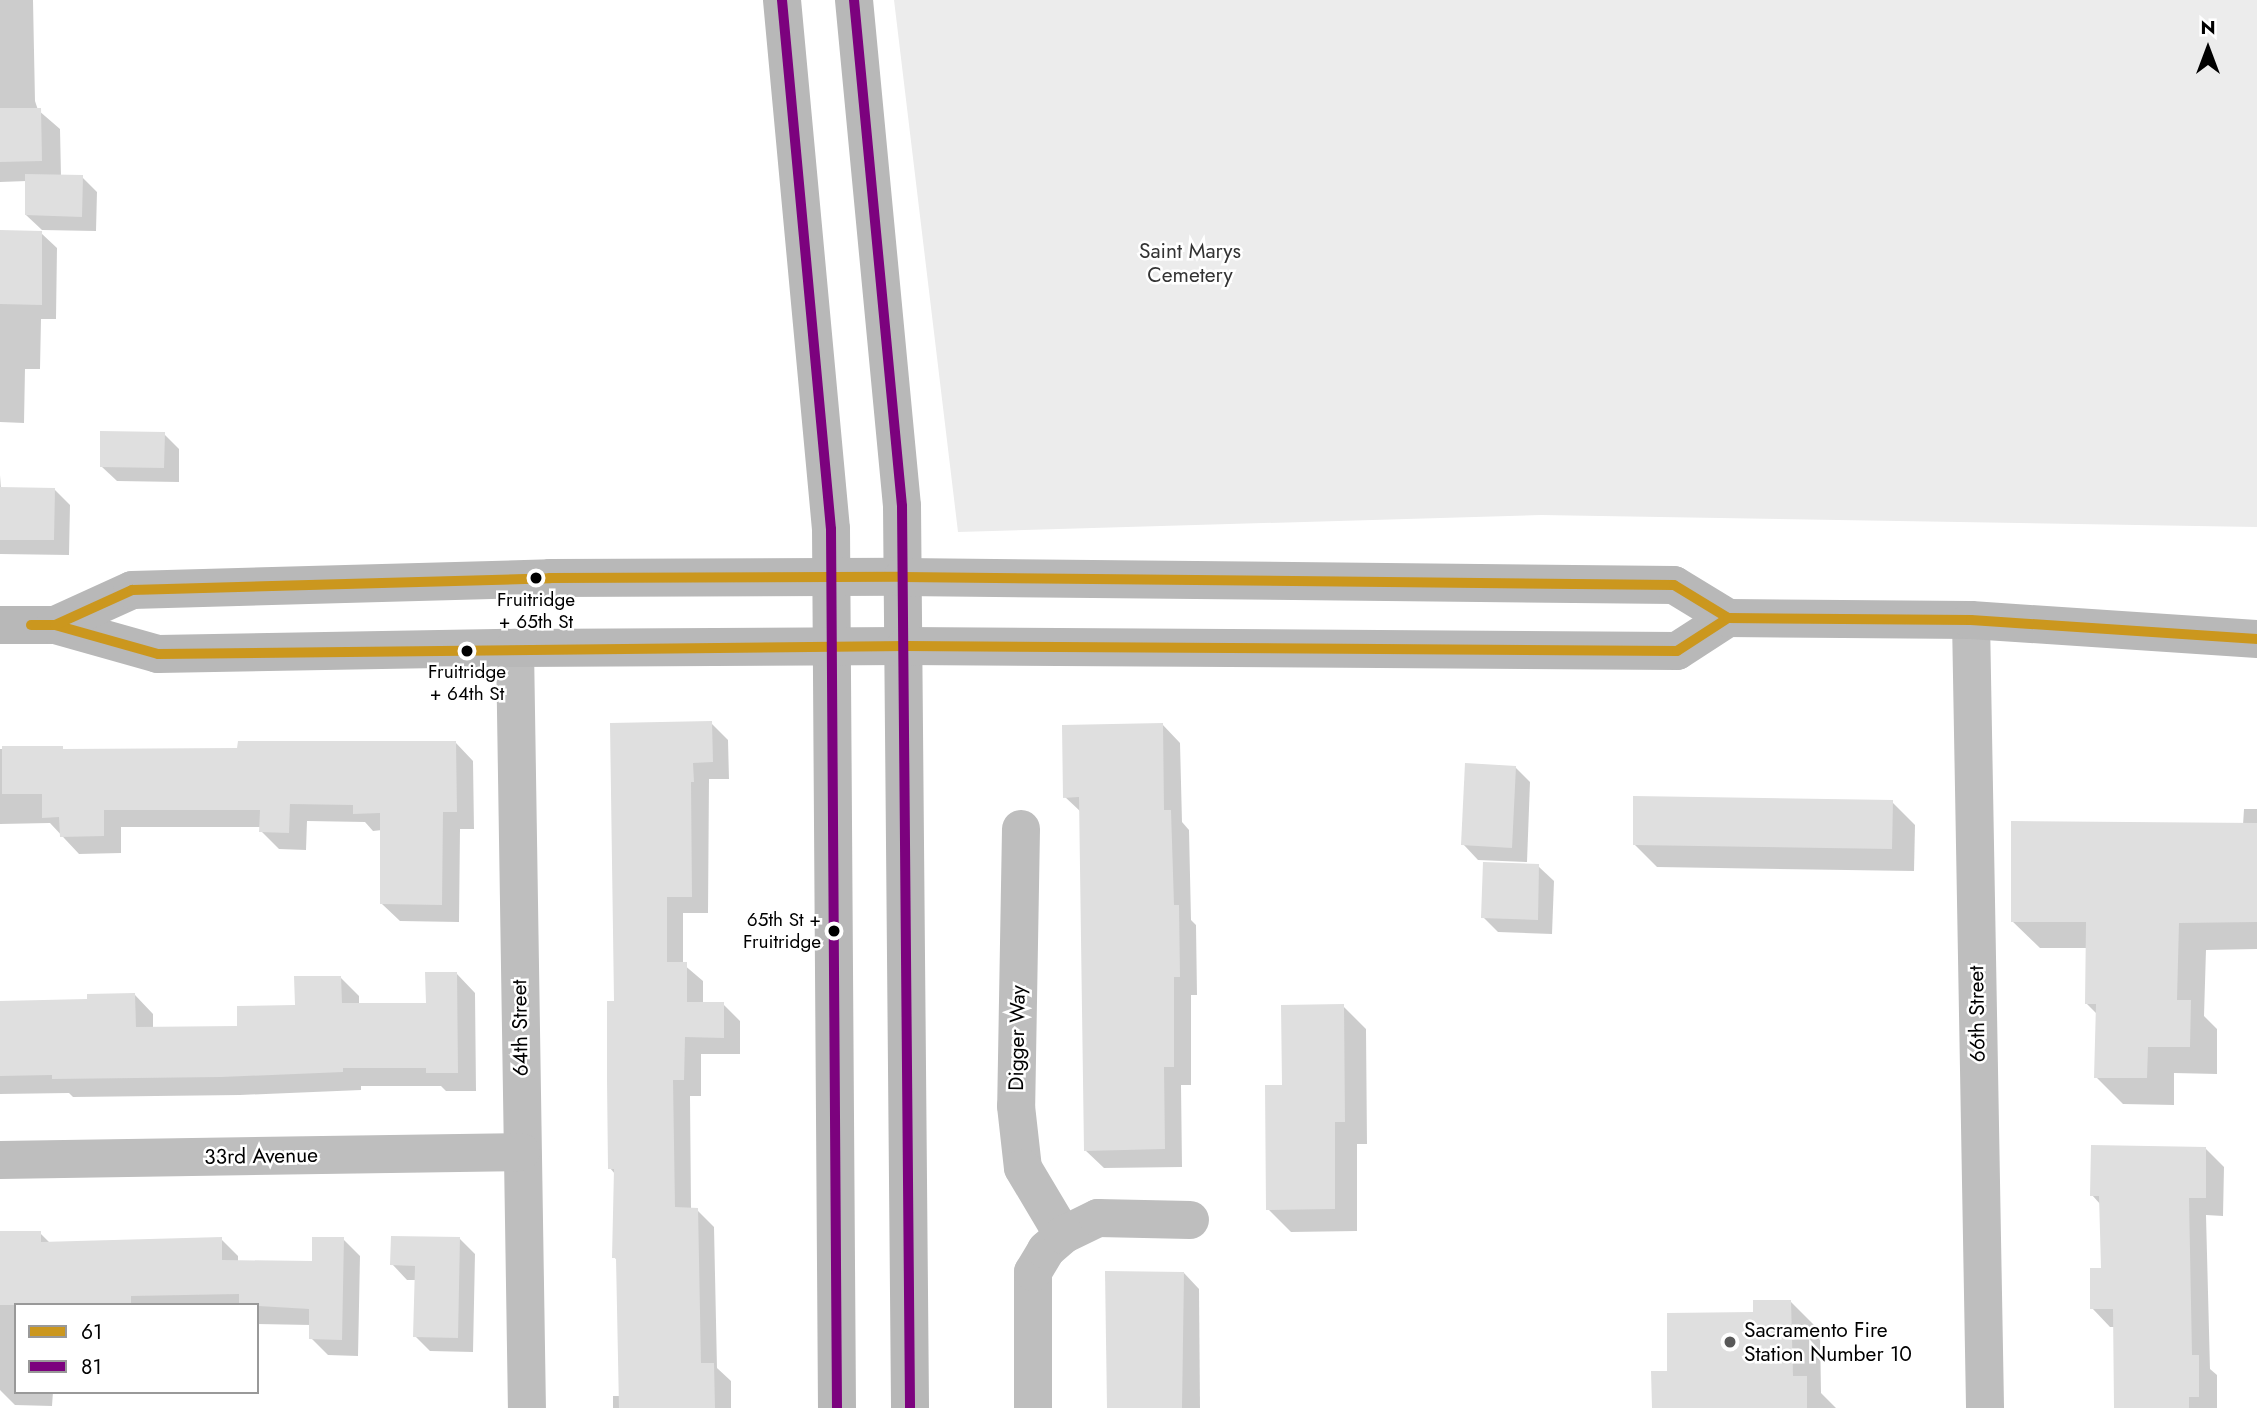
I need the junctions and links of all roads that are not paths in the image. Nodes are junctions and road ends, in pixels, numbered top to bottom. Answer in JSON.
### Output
{"nodes":[{"id":1,"x":782,"y":0,"type":"edge"},
{"id":2,"x":854,"y":0,"type":"edge"},
{"id":3,"x":903,"y":577,"type":"junction"},
{"id":4,"x":832,"y":579,"type":"junction"},
{"id":5,"x":1728,"y":618,"type":"junction"},
{"id":6,"x":1971,"y":620,"type":"junction"},
{"id":7,"x":0,"y":625,"type":"edge"},
{"id":8,"x":55,"y":625,"type":"junction"},
{"id":9,"x":2257,"y":639,"type":"edge"},
{"id":10,"x":906,"y":646,"type":"junction"},
{"id":11,"x":832,"y":647,"type":"junction"},
{"id":12,"x":515,"y":648,"type":"junction"},
{"id":13,"x":1021,"y":829,"type":"dead end"},
{"id":14,"x":522,"y":1152,"type":"junction"},
{"id":15,"x":0,"y":1160,"type":"edge"},
{"id":16,"x":1190,"y":1220,"type":"dead end"},
{"id":17,"x":1063,"y":1235,"type":"junction"},
{"id":18,"x":527,"y":1408,"type":"edge"},
{"id":19,"x":837,"y":1408,"type":"edge"},
{"id":20,"x":910,"y":1408,"type":"edge"},
{"id":21,"x":1033,"y":1408,"type":"edge"},
{"id":22,"x":1985,"y":1408,"type":"edge"}],
"edges":[{"from":1,"to":4,"type":"main road"},
{"from":2,"to":3,"type":"main road"},
{"from":3,"to":4,"type":"main road"},
{"from":3,"to":5,"type":"main road"},
{"from":3,"to":10,"type":"main road"},
{"from":4,"to":8,"type":"main road"},
{"from":4,"to":11,"type":"main road"},
{"from":5,"to":6,"type":"main road"},
{"from":5,"to":10,"type":"main road"},
{"from":6,"to":9,"type":"main road"},
{"from":6,"to":22,"type":"street","name":"66th Street"},
{"from":7,"to":8,"type":"main road"},
{"from":8,"to":12,"type":"main road"},
{"from":10,"to":11,"type":"main road"},
{"from":10,"to":20,"type":"main road"},
{"from":11,"to":12,"type":"main road"},
{"from":11,"to":19,"type":"main road"},
{"from":12,"to":14,"type":"street","name":"64th Street"},
{"from":13,"to":17,"type":"street","name":"Digger Way"},
{"from":14,"to":15,"type":"street","name":"33rd Avenue"},
{"from":14,"to":18,"type":"street","name":"64th Street"},
{"from":16,"to":17,"type":"street"},
{"from":17,"to":21,"type":"street"}]}
